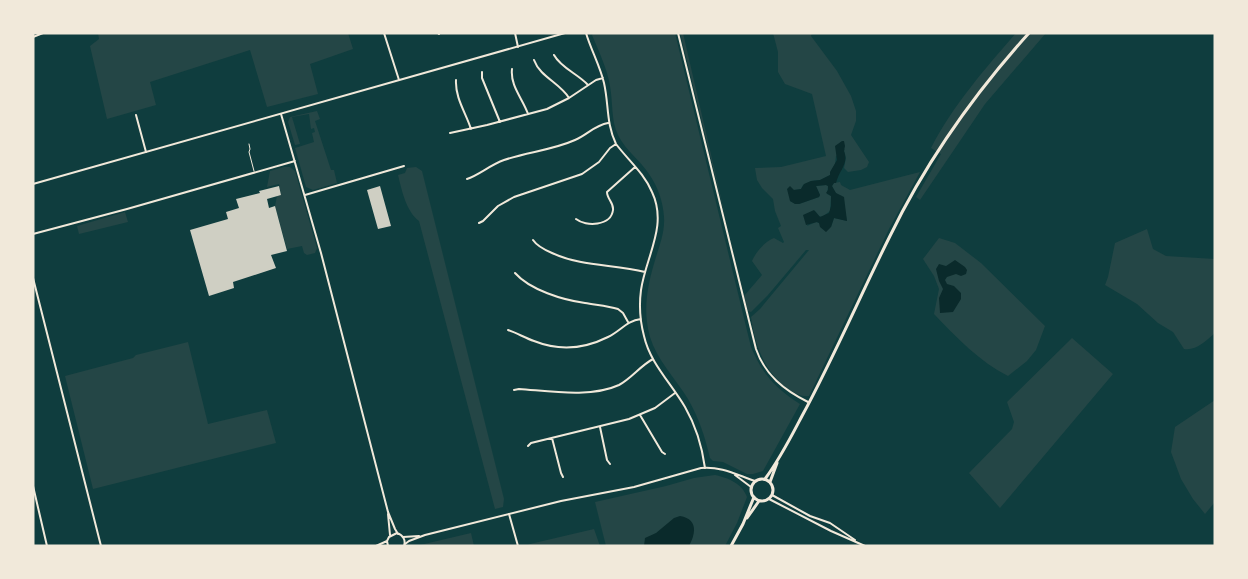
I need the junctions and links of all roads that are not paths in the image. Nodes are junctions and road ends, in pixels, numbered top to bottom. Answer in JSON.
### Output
{"nodes":[{"id":1,"x":43,"y":33,"type":"edge"},
{"id":2,"x":384,"y":33,"type":"edge"},
{"id":3,"x":515,"y":33,"type":"edge"},
{"id":4,"x":565,"y":33,"type":"edge"},
{"id":5,"x":586,"y":33,"type":"edge"},
{"id":6,"x":678,"y":33,"type":"edge"},
{"id":7,"x":1029,"y":33,"type":"edge"},
{"id":8,"x":33,"y":37,"type":"edge"},
{"id":9,"x":518,"y":46,"type":"junction"},
{"id":10,"x":554,"y":55,"type":"dead end"},
{"id":11,"x":534,"y":60,"type":"dead end"},
{"id":12,"x":512,"y":69,"type":"dead end"},
{"id":13,"x":482,"y":72,"type":"dead end"},
{"id":14,"x":603,"y":78,"type":"junction"},
{"id":15,"x":399,"y":80,"type":"junction"},
{"id":16,"x":456,"y":80,"type":"dead end"},
{"id":17,"x":588,"y":85,"type":"junction"},
{"id":18,"x":569,"y":98,"type":"junction"},
{"id":19,"x":281,"y":114,"type":"junction"},
{"id":20,"x":528,"y":114,"type":"junction"},
{"id":21,"x":136,"y":115,"type":"dead end"},
{"id":22,"x":500,"y":122,"type":"junction"},
{"id":23,"x":608,"y":123,"type":"junction"},
{"id":24,"x":471,"y":129,"type":"junction"},
{"id":25,"x":450,"y":133,"type":"dead end"},
{"id":26,"x":249,"y":144,"type":"dead end"},
{"id":27,"x":616,"y":144,"type":"junction"},
{"id":28,"x":146,"y":152,"type":"junction"},
{"id":29,"x":295,"y":161,"type":"junction"},
{"id":30,"x":404,"y":166,"type":"dead end"},
{"id":31,"x":635,"y":167,"type":"junction"},
{"id":32,"x":254,"y":173,"type":"junction"},
{"id":33,"x":466,"y":179,"type":"dead end"},
{"id":34,"x":33,"y":184,"type":"edge"},
{"id":35,"x":305,"y":195,"type":"junction"},
{"id":36,"x":576,"y":219,"type":"dead end"},
{"id":37,"x":479,"y":223,"type":"dead end"},
{"id":38,"x":33,"y":234,"type":"edge"},
{"id":39,"x":533,"y":240,"type":"dead end"},
{"id":40,"x":645,"y":272,"type":"junction"},
{"id":41,"x":515,"y":273,"type":"dead end"},
{"id":42,"x":33,"y":279,"type":"edge"},
{"id":43,"x":641,"y":319,"type":"junction"},
{"id":44,"x":628,"y":322,"type":"junction"},
{"id":45,"x":508,"y":330,"type":"dead end"},
{"id":46,"x":653,"y":359,"type":"junction"},
{"id":47,"x":514,"y":390,"type":"dead end"},
{"id":48,"x":675,"y":393,"type":"junction"},
{"id":49,"x":810,"y":402,"type":"junction"},
{"id":50,"x":640,"y":415,"type":"junction"},
{"id":51,"x":600,"y":427,"type":"junction"},
{"id":52,"x":552,"y":438,"type":"junction"},
{"id":53,"x":528,"y":446,"type":"dead end"},
{"id":54,"x":665,"y":454,"type":"dead end"},
{"id":55,"x":779,"y":459,"type":"junction"},
{"id":56,"x":610,"y":464,"type":"dead end"},
{"id":57,"x":705,"y":468,"type":"junction"},
{"id":58,"x":731,"y":472,"type":"junction"},
{"id":59,"x":563,"y":477,"type":"dead end"},
{"id":60,"x":765,"y":479,"type":"junction"},
{"id":61,"x":754,"y":481,"type":"junction"},
{"id":62,"x":770,"y":482,"type":"junction"},
{"id":63,"x":33,"y":486,"type":"edge"},
{"id":64,"x":751,"y":487,"type":"junction"},
{"id":65,"x":754,"y":497,"type":"junction"},
{"id":66,"x":771,"y":497,"type":"junction"},
{"id":67,"x":760,"y":501,"type":"junction"},
{"id":68,"x":388,"y":512,"type":"junction"},
{"id":69,"x":509,"y":514,"type":"junction"},
{"id":70,"x":743,"y":524,"type":"junction"},
{"id":71,"x":398,"y":534,"type":"junction"},
{"id":72,"x":424,"y":535,"type":"junction"},
{"id":73,"x":390,"y":536,"type":"junction"},
{"id":74,"x":403,"y":537,"type":"junction"},
{"id":75,"x":387,"y":540,"type":"junction"},
{"id":76,"x":860,"y":543,"type":"junction"},
{"id":77,"x":404,"y":545,"type":"edge"},
{"id":78,"x":47,"y":546,"type":"edge"},
{"id":79,"x":101,"y":546,"type":"edge"},
{"id":80,"x":376,"y":546,"type":"edge"},
{"id":81,"x":388,"y":546,"type":"edge"},
{"id":82,"x":518,"y":546,"type":"edge"},
{"id":83,"x":731,"y":546,"type":"edge"},
{"id":84,"x":865,"y":546,"type":"edge"}],
"edges":[{"from":1,"to":8,"type":"street"},
{"from":2,"to":15,"type":"street"},
{"from":3,"to":9,"type":"street"},
{"from":4,"to":9,"type":"street"},
{"from":5,"to":14,"type":"street"},
{"from":6,"to":49,"type":"street"},
{"from":7,"to":49,"type":"main road"},
{"from":9,"to":15,"type":"street"},
{"from":10,"to":17,"type":"street"},
{"from":11,"to":18,"type":"street"},
{"from":12,"to":20,"type":"street"},
{"from":13,"to":22,"type":"street"},
{"from":14,"to":17,"type":"street"},
{"from":14,"to":23,"type":"street"},
{"from":15,"to":19,"type":"street"},
{"from":16,"to":24,"type":"street"},
{"from":17,"to":18,"type":"street"},
{"from":18,"to":20,"type":"street"},
{"from":19,"to":28,"type":"street"},
{"from":19,"to":29,"type":"street"},
{"from":20,"to":22,"type":"street"},
{"from":21,"to":28,"type":"street"},
{"from":22,"to":24,"type":"street"},
{"from":23,"to":27,"type":"street"},
{"from":23,"to":33,"type":"street"},
{"from":24,"to":25,"type":"street"},
{"from":26,"to":32,"type":"lane"},
{"from":27,"to":31,"type":"street"},
{"from":27,"to":37,"type":"street"},
{"from":28,"to":34,"type":"street"},
{"from":29,"to":32,"type":"street"},
{"from":29,"to":35,"type":"street"},
{"from":30,"to":35,"type":"street"},
{"from":31,"to":36,"type":"street"},
{"from":31,"to":40,"type":"street"},
{"from":32,"to":38,"type":"street"},
{"from":35,"to":68,"type":"street"},
{"from":39,"to":40,"type":"street"},
{"from":40,"to":43,"type":"street"},
{"from":41,"to":44,"type":"street"},
{"from":42,"to":79,"type":"street"},
{"from":43,"to":44,"type":"street"},
{"from":43,"to":46,"type":"street"},
{"from":44,"to":45,"type":"street"},
{"from":46,"to":47,"type":"street"},
{"from":46,"to":48,"type":"street"},
{"from":48,"to":50,"type":"street"},
{"from":48,"to":57,"type":"street"},
{"from":49,"to":55,"type":"main road"},
{"from":50,"to":51,"type":"street"},
{"from":50,"to":54,"type":"street"},
{"from":51,"to":52,"type":"street"},
{"from":51,"to":56,"type":"street"},
{"from":52,"to":53,"type":"street"},
{"from":52,"to":59,"type":"street"},
{"from":55,"to":60,"type":"main road"},
{"from":55,"to":62,"type":"main road"},
{"from":57,"to":58,"type":"street"},
{"from":57,"to":69,"type":"street"},
{"from":58,"to":61,"type":"street"},
{"from":58,"to":64,"type":"street"},
{"from":60,"to":61,"type":"main road"},
{"from":60,"to":62,"type":"main road"},
{"from":61,"to":64,"type":"main road"},
{"from":62,"to":66,"type":"main road"},
{"from":63,"to":78,"type":"street"},
{"from":64,"to":65,"type":"main road"},
{"from":65,"to":67,"type":"main road"},
{"from":65,"to":70,"type":"main road"},
{"from":66,"to":67,"type":"main road"},
{"from":66,"to":76,"type":"street"},
{"from":66,"to":76,"type":"street"},
{"from":67,"to":70,"type":"main road"},
{"from":68,"to":71,"type":"street"},
{"from":68,"to":73,"type":"street"},
{"from":69,"to":72,"type":"street"},
{"from":69,"to":82,"type":"street"},
{"from":70,"to":83,"type":"main road"},
{"from":71,"to":73,"type":"street"},
{"from":71,"to":74,"type":"street"},
{"from":72,"to":74,"type":"street"},
{"from":72,"to":77,"type":"street"},
{"from":73,"to":75,"type":"street"},
{"from":74,"to":77,"type":"street"},
{"from":75,"to":80,"type":"street"},
{"from":75,"to":81,"type":"street"},
{"from":76,"to":84,"type":"street"}]}
